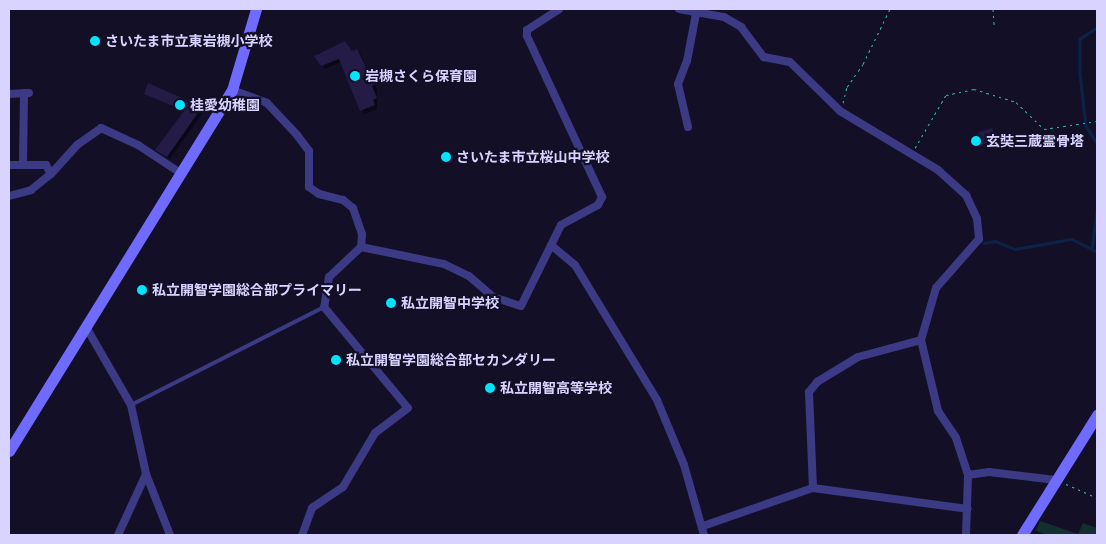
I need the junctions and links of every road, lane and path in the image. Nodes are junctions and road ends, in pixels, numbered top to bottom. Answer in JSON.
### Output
{"nodes":[{"id":1,"x":256,"y":9,"type":"edge"},
{"id":2,"x":559,"y":9,"type":"edge"},
{"id":3,"x":679,"y":9,"type":"edge"},
{"id":4,"x":890,"y":9,"type":"edge"},
{"id":5,"x":993,"y":9,"type":"edge"},
{"id":6,"x":696,"y":14,"type":"junction"},
{"id":7,"x":994,"y":25,"type":"dead end"},
{"id":8,"x":232,"y":90,"type":"junction"},
{"id":9,"x":9,"y":94,"type":"edge"},
{"id":10,"x":840,"y":111,"type":"junction"},
{"id":11,"x":1097,"y":121,"type":"edge"},
{"id":12,"x":688,"y":127,"type":"dead end"},
{"id":13,"x":910,"y":156,"type":"junction"},
{"id":14,"x":9,"y":165,"type":"edge"},
{"id":15,"x":23,"y":165,"type":"junction"},
{"id":16,"x":179,"y":172,"type":"junction"},
{"id":17,"x":52,"y":174,"type":"junction"},
{"id":18,"x":9,"y":196,"type":"edge"},
{"id":19,"x":551,"y":245,"type":"junction"},
{"id":20,"x":361,"y":247,"type":"junction"},
{"id":21,"x":324,"y":307,"type":"junction"},
{"id":22,"x":86,"y":327,"type":"junction"},
{"id":23,"x":921,"y":340,"type":"junction"},
{"id":24,"x":131,"y":405,"type":"junction"},
{"id":25,"x":1097,"y":415,"type":"edge"},
{"id":26,"x":10,"y":447,"type":"edge"},
{"id":27,"x":146,"y":474,"type":"junction"},
{"id":28,"x":968,"y":475,"type":"junction"},
{"id":29,"x":1056,"y":480,"type":"junction"},
{"id":30,"x":813,"y":488,"type":"junction"},
{"id":31,"x":1097,"y":498,"type":"edge"},
{"id":32,"x":968,"y":509,"type":"junction"},
{"id":33,"x":703,"y":526,"type":"junction"},
{"id":34,"x":118,"y":535,"type":"edge"},
{"id":35,"x":170,"y":535,"type":"edge"},
{"id":36,"x":302,"y":535,"type":"edge"},
{"id":37,"x":704,"y":535,"type":"edge"},
{"id":38,"x":966,"y":535,"type":"edge"},
{"id":39,"x":1022,"y":535,"type":"edge"}],
"edges":[{"from":1,"to":8,"type":"street"},
{"from":2,"to":19,"type":"street"},
{"from":3,"to":6,"type":"street"},
{"from":4,"to":10,"type":"path"},
{"from":5,"to":7,"type":"path"},
{"from":6,"to":10,"type":"street"},
{"from":6,"to":12,"type":"street"},
{"from":8,"to":16,"type":"street"},
{"from":8,"to":20,"type":"street"},
{"from":9,"to":15,"type":"street"},
{"from":10,"to":13,"type":"street"},
{"from":11,"to":13,"type":"path"},
{"from":13,"to":23,"type":"street"},
{"from":14,"to":15,"type":"street"},
{"from":15,"to":17,"type":"street"},
{"from":16,"to":17,"type":"street"},
{"from":16,"to":22,"type":"street"},
{"from":17,"to":18,"type":"street"},
{"from":19,"to":20,"type":"street"},
{"from":19,"to":33,"type":"street"},
{"from":20,"to":21,"type":"street"},
{"from":21,"to":24,"type":"lane"},
{"from":21,"to":36,"type":"street"},
{"from":22,"to":24,"type":"street"},
{"from":22,"to":26,"type":"street"},
{"from":23,"to":28,"type":"street"},
{"from":23,"to":30,"type":"street"},
{"from":24,"to":27,"type":"street"},
{"from":25,"to":29,"type":"street"},
{"from":27,"to":34,"type":"street"},
{"from":27,"to":35,"type":"street"},
{"from":28,"to":29,"type":"street"},
{"from":28,"to":32,"type":"street"},
{"from":29,"to":31,"type":"path"},
{"from":29,"to":39,"type":"street"},
{"from":30,"to":32,"type":"street"},
{"from":30,"to":33,"type":"street"},
{"from":32,"to":38,"type":"street"},
{"from":33,"to":37,"type":"street"}]}
